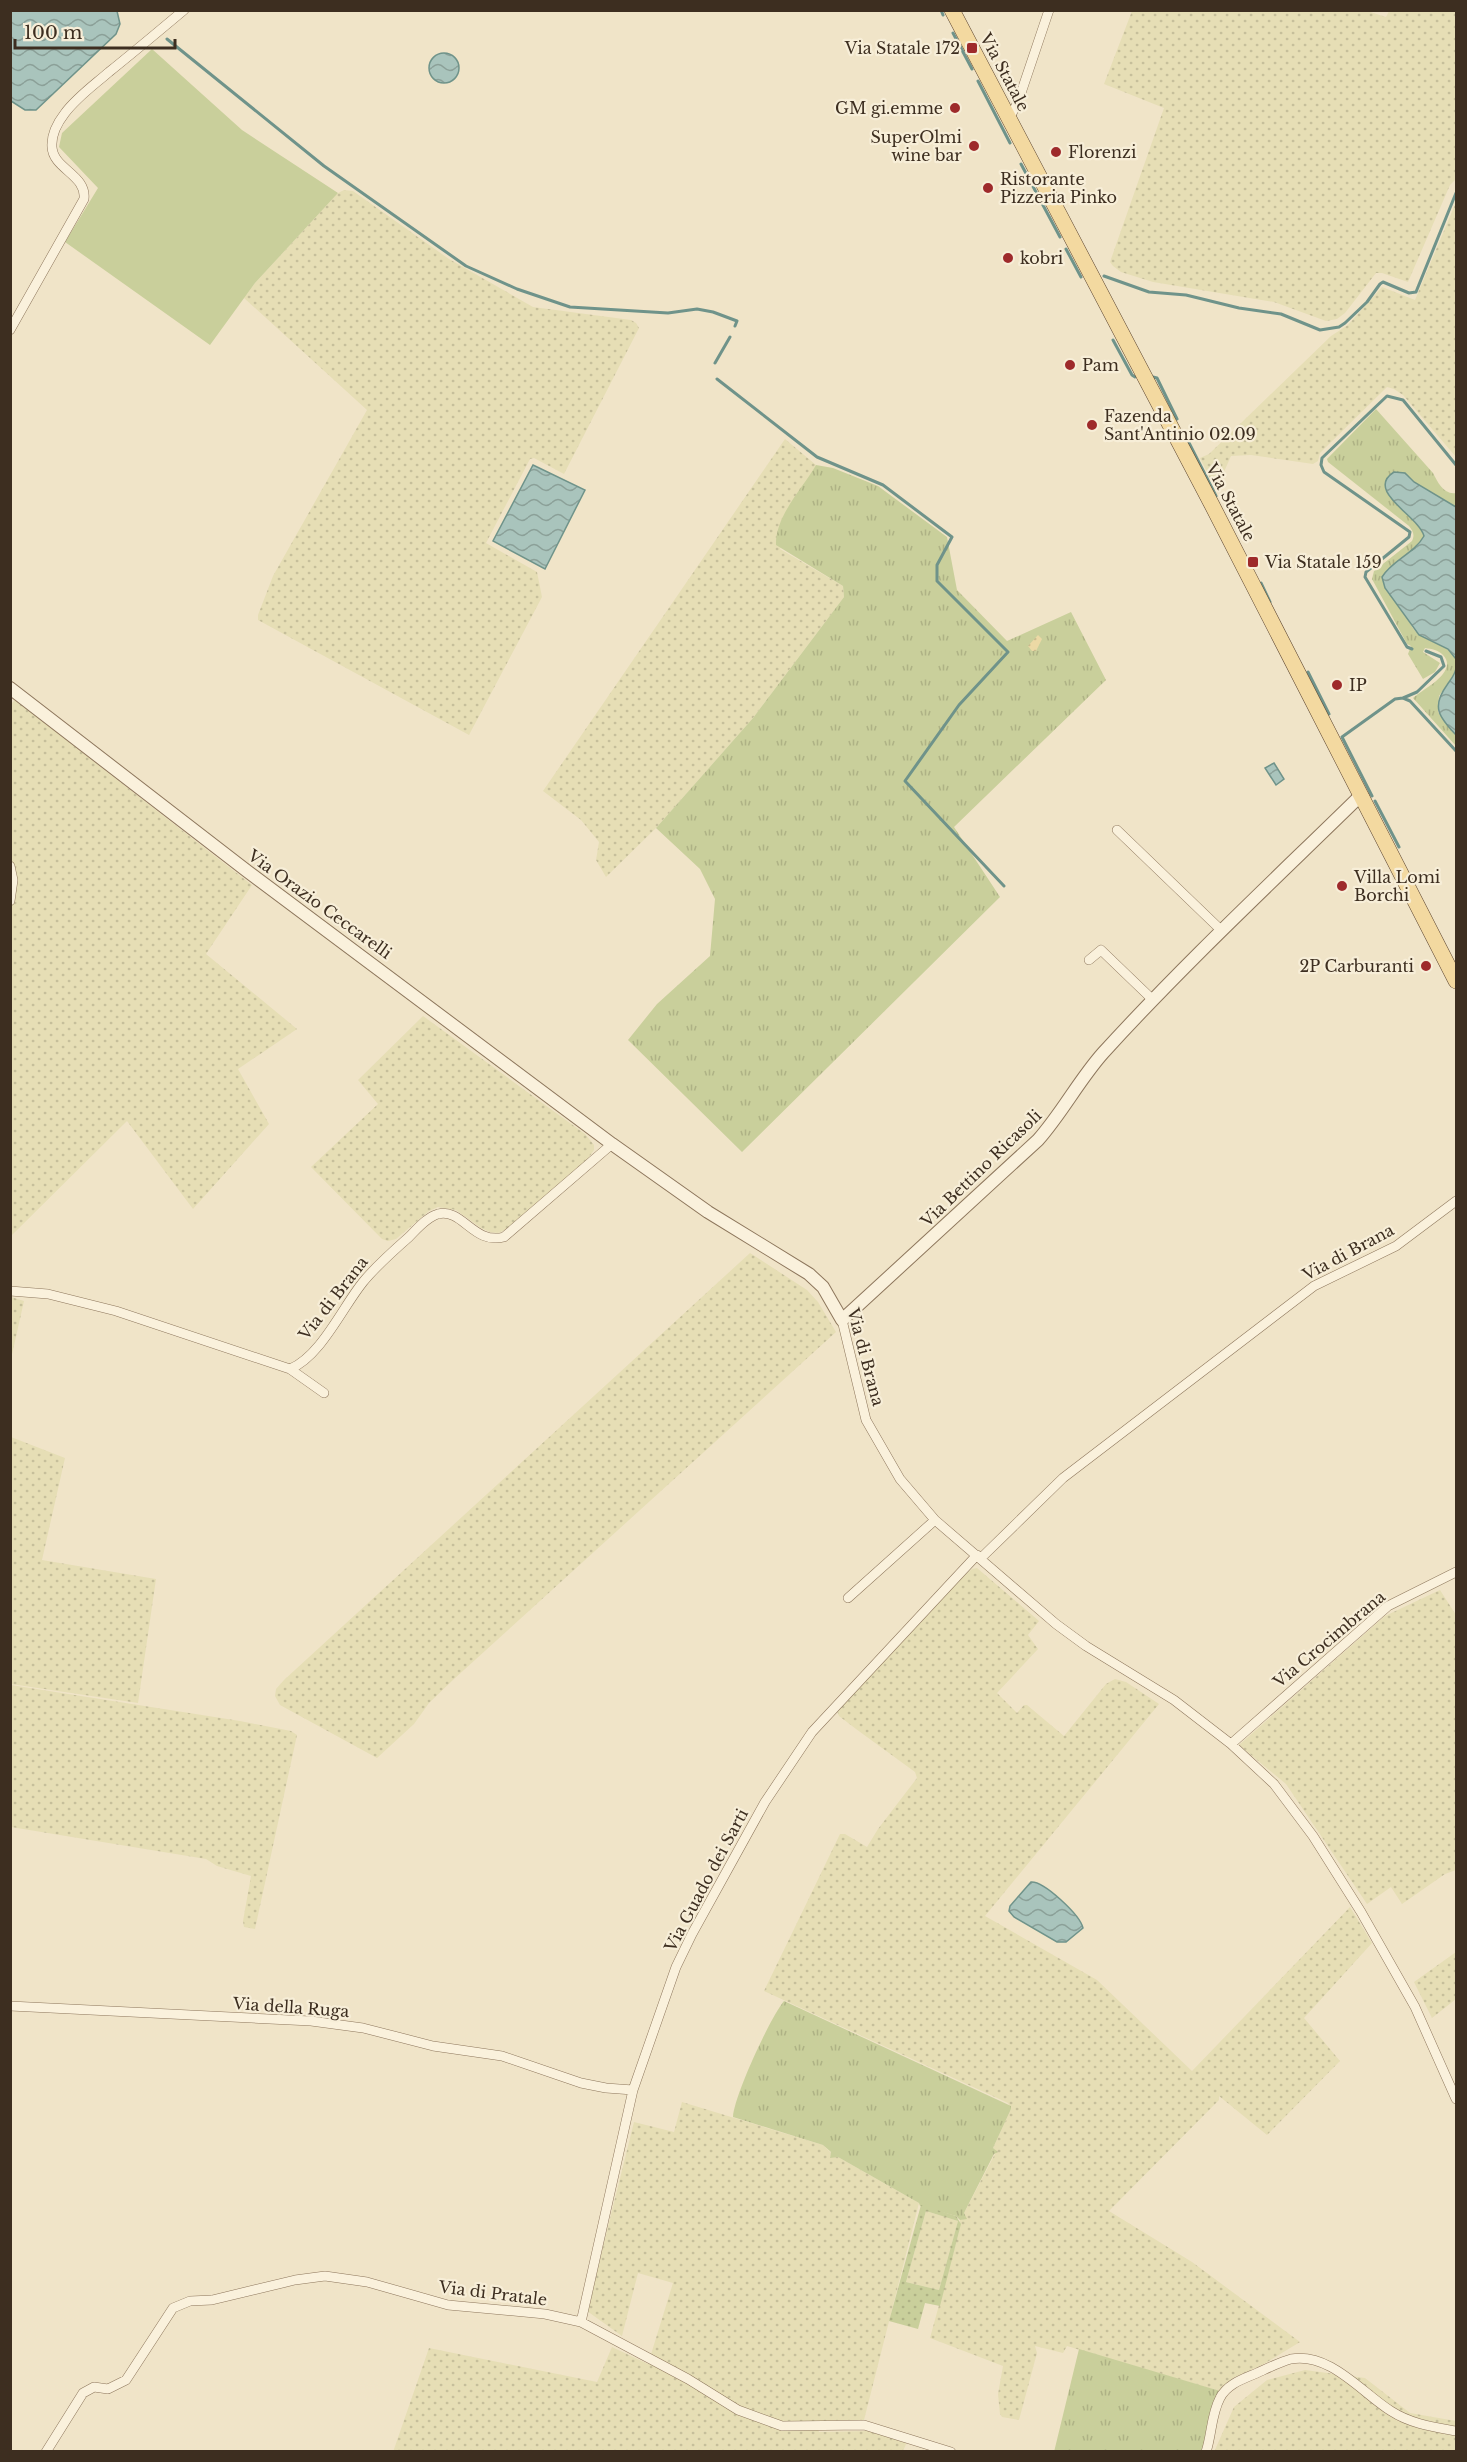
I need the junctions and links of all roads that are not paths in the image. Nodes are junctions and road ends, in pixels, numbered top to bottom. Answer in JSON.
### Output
{"nodes":[{"id":1,"x":184,"y":10,"type":"edge"},
{"id":2,"x":952,"y":10,"type":"edge"},
{"id":3,"x":1049,"y":10,"type":"edge"},
{"id":4,"x":1009,"y":119,"type":"junction"},
{"id":5,"x":10,"y":330,"type":"edge"},
{"id":6,"x":12,"y":693,"type":"edge"},
{"id":7,"x":1364,"y":797,"type":"junction"},
{"id":8,"x":1117,"y":830,"type":"dead end"},
{"id":9,"x":10,"y":866,"type":"edge"},
{"id":10,"x":10,"y":901,"type":"edge"},
{"id":11,"x":1222,"y":931,"type":"junction"},
{"id":12,"x":1089,"y":960,"type":"dead end"},
{"id":13,"x":1456,"y":981,"type":"edge"},
{"id":14,"x":1153,"y":1000,"type":"junction"},
{"id":15,"x":612,"y":1144,"type":"junction"},
{"id":16,"x":1456,"y":1201,"type":"edge"},
{"id":17,"x":10,"y":1291,"type":"edge"},
{"id":18,"x":842,"y":1320,"type":"junction"},
{"id":19,"x":290,"y":1369,"type":"junction"},
{"id":20,"x":324,"y":1393,"type":"dead end"},
{"id":21,"x":935,"y":1520,"type":"junction"},
{"id":22,"x":979,"y":1557,"type":"junction"},
{"id":23,"x":1456,"y":1572,"type":"edge"},
{"id":24,"x":848,"y":1598,"type":"dead end"},
{"id":25,"x":1231,"y":1744,"type":"junction"},
{"id":26,"x":10,"y":2006,"type":"edge"},
{"id":27,"x":633,"y":2090,"type":"junction"},
{"id":28,"x":1456,"y":2099,"type":"edge"},
{"id":29,"x":581,"y":2322,"type":"junction"},
{"id":30,"x":1456,"y":2431,"type":"edge"},
{"id":31,"x":46,"y":2451,"type":"edge"},
{"id":32,"x":951,"y":2451,"type":"edge"},
{"id":33,"x":1206,"y":2451,"type":"edge"}],
"edges":[{"from":1,"to":5,"type":"street"},
{"from":2,"to":4,"type":"main road","name":"Via Statale"},
{"from":3,"to":4,"type":"street"},
{"from":4,"to":7,"type":"main road","name":"Via Statale"},
{"from":6,"to":15,"type":"street","name":"Via Orazio Ceccarelli"},
{"from":7,"to":11,"type":"street","name":"Via Bettino Ricasoli"},
{"from":7,"to":13,"type":"main road","name":"Via Statale"},
{"from":8,"to":11,"type":"street"},
{"from":9,"to":10,"type":"street"},
{"from":11,"to":14,"type":"street","name":"Via Bettino Ricasoli"},
{"from":12,"to":14,"type":"street"},
{"from":14,"to":18,"type":"street","name":"Via Bettino Ricasoli"},
{"from":15,"to":18,"type":"street","name":"Via di Brana"},
{"from":15,"to":19,"type":"street","name":"Via di Brana"},
{"from":16,"to":22,"type":"street","name":"Via di Brana"},
{"from":17,"to":19,"type":"street"},
{"from":18,"to":21,"type":"street","name":"Via di Brana"},
{"from":19,"to":20,"type":"street"},
{"from":21,"to":22,"type":"street","name":"Via di Brana"},
{"from":21,"to":24,"type":"street"},
{"from":22,"to":25,"type":"street"},
{"from":22,"to":27,"type":"street","name":"Via Guado dei Sarti"},
{"from":23,"to":25,"type":"street","name":"Via Crocimbrana"},
{"from":25,"to":28,"type":"street"},
{"from":26,"to":27,"type":"street","name":"Via della Ruga"},
{"from":27,"to":29,"type":"street","name":"Via Guado dei Sarti"},
{"from":29,"to":31,"type":"street","name":"Via di Pratale"},
{"from":29,"to":32,"type":"street","name":"Via di Pratale"},
{"from":30,"to":33,"type":"street"}]}
